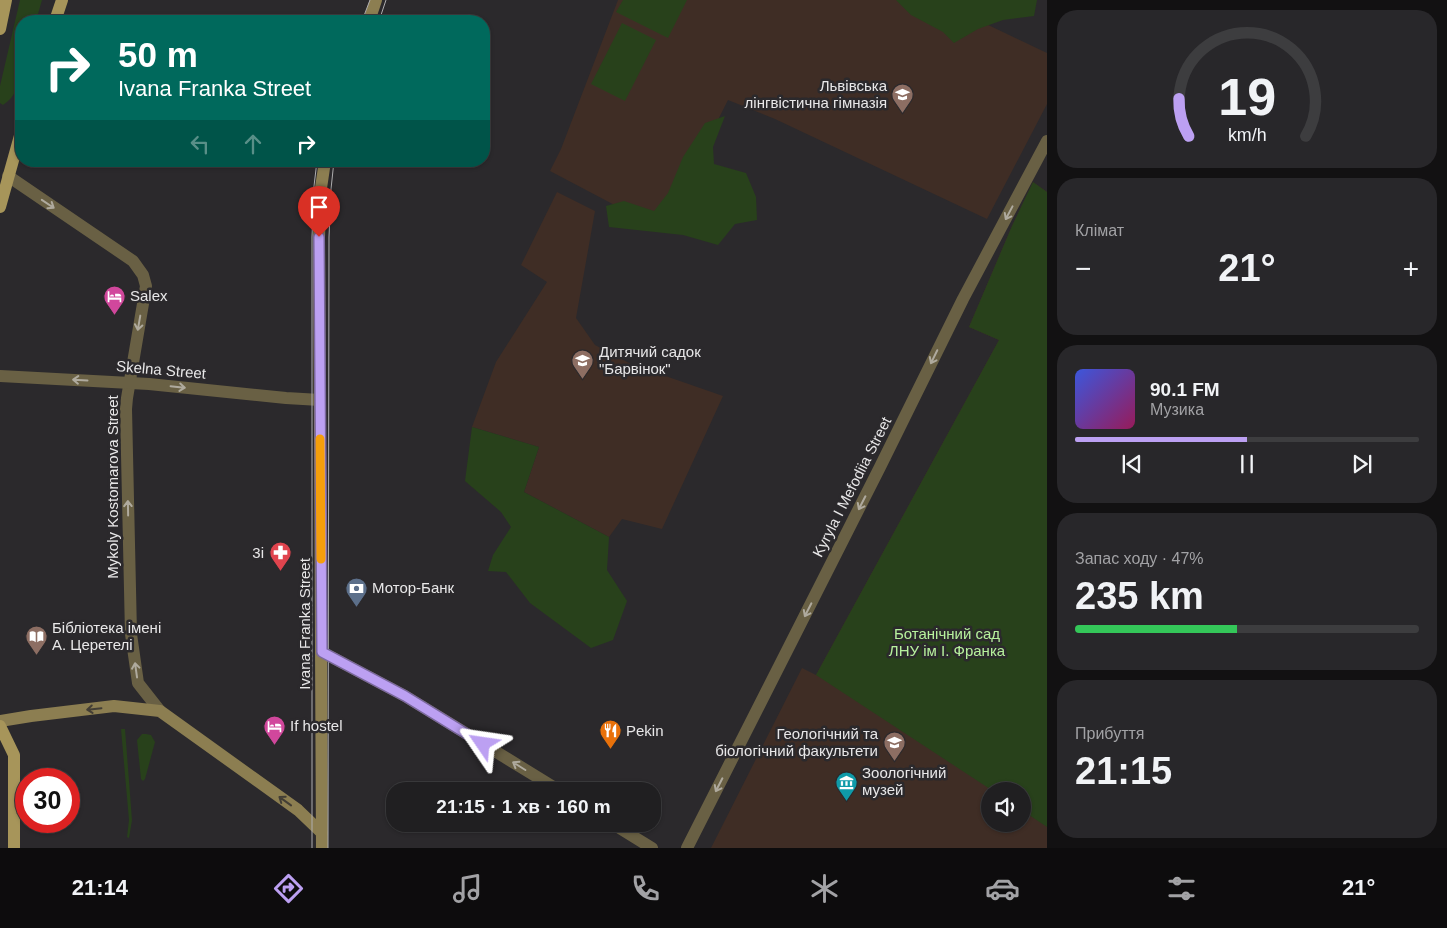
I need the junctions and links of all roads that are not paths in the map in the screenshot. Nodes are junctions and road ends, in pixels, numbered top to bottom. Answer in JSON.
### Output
{"nodes":[{"id":1,"x":6,"y":0,"type":"edge"},
{"id":2,"x":62,"y":0,"type":"edge"},
{"id":3,"x":376,"y":0,"type":"edge"},
{"id":4,"x":57,"y":15,"type":"edge"},
{"id":5,"x":371,"y":15,"type":"edge"},
{"id":6,"x":0,"y":29,"type":"edge"},
{"id":7,"x":1047,"y":141,"type":"edge"},
{"id":8,"x":15,"y":152,"type":"edge"},
{"id":9,"x":0,"y":165,"type":"edge"},
{"id":10,"x":324,"y":167,"type":"edge"},
{"id":11,"x":8,"y":176,"type":"junction"},
{"id":12,"x":0,"y":207,"type":"edge"},
{"id":13,"x":0,"y":376,"type":"edge"},
{"id":14,"x":129,"y":383,"type":"junction"},
{"id":15,"x":320,"y":400,"type":"junction"},
{"id":16,"x":322,"y":652,"type":"junction"},
{"id":17,"x":160,"y":711,"type":"junction"},
{"id":18,"x":0,"y":721,"type":"edge"},
{"id":19,"x":0,"y":726,"type":"edge"},
{"id":20,"x":545,"y":782,"type":"edge"},
{"id":21,"x":626,"y":832,"type":"edge"},
{"id":22,"x":322,"y":833,"type":"junction"},
{"id":23,"x":14,"y":848,"type":"edge"},
{"id":24,"x":322,"y":848,"type":"edge"},
{"id":25,"x":652,"y":848,"type":"edge"},
{"id":26,"x":687,"y":848,"type":"edge"}],
"edges":[{"from":1,"to":6,"type":"main road"},
{"from":2,"to":4,"type":"main road"},
{"from":3,"to":5,"type":"main road"},
{"from":7,"to":26,"type":"street","name":"Kyryla I Mefodiia Street","one_way":true},
{"from":8,"to":11,"type":"main road"},
{"from":9,"to":11,"type":"main road"},
{"from":10,"to":15,"type":"main road","name":"Ivana Franka Street"},
{"from":11,"to":12,"type":"main road"},
{"from":11,"to":14,"type":"street","name":"Mykoly Kostomarova Street","one_way":true},
{"from":14,"to":13,"type":"street","name":"Skelna Street","one_way":true},
{"from":14,"to":15,"type":"street","name":"Skelna Street","one_way":true},
{"from":17,"to":14,"type":"street","name":"Mykoly Kostomarova Street","one_way":true},
{"from":15,"to":16,"type":"main road","name":"Ivana Franka Street"},
{"from":20,"to":16,"type":"street","one_way":true},
{"from":16,"to":22,"type":"main road","name":"Ivana Franka Street"},
{"from":17,"to":18,"type":"main road","name":"Mykoly Kostomarova Street","one_way":true},
{"from":22,"to":17,"type":"main road","name":"Mykoly Kostomarova Street","one_way":true},
{"from":19,"to":23,"type":"main road"},
{"from":21,"to":25,"type":"street"},
{"from":22,"to":24,"type":"main road","name":"Ivana Franka Street"}]}
